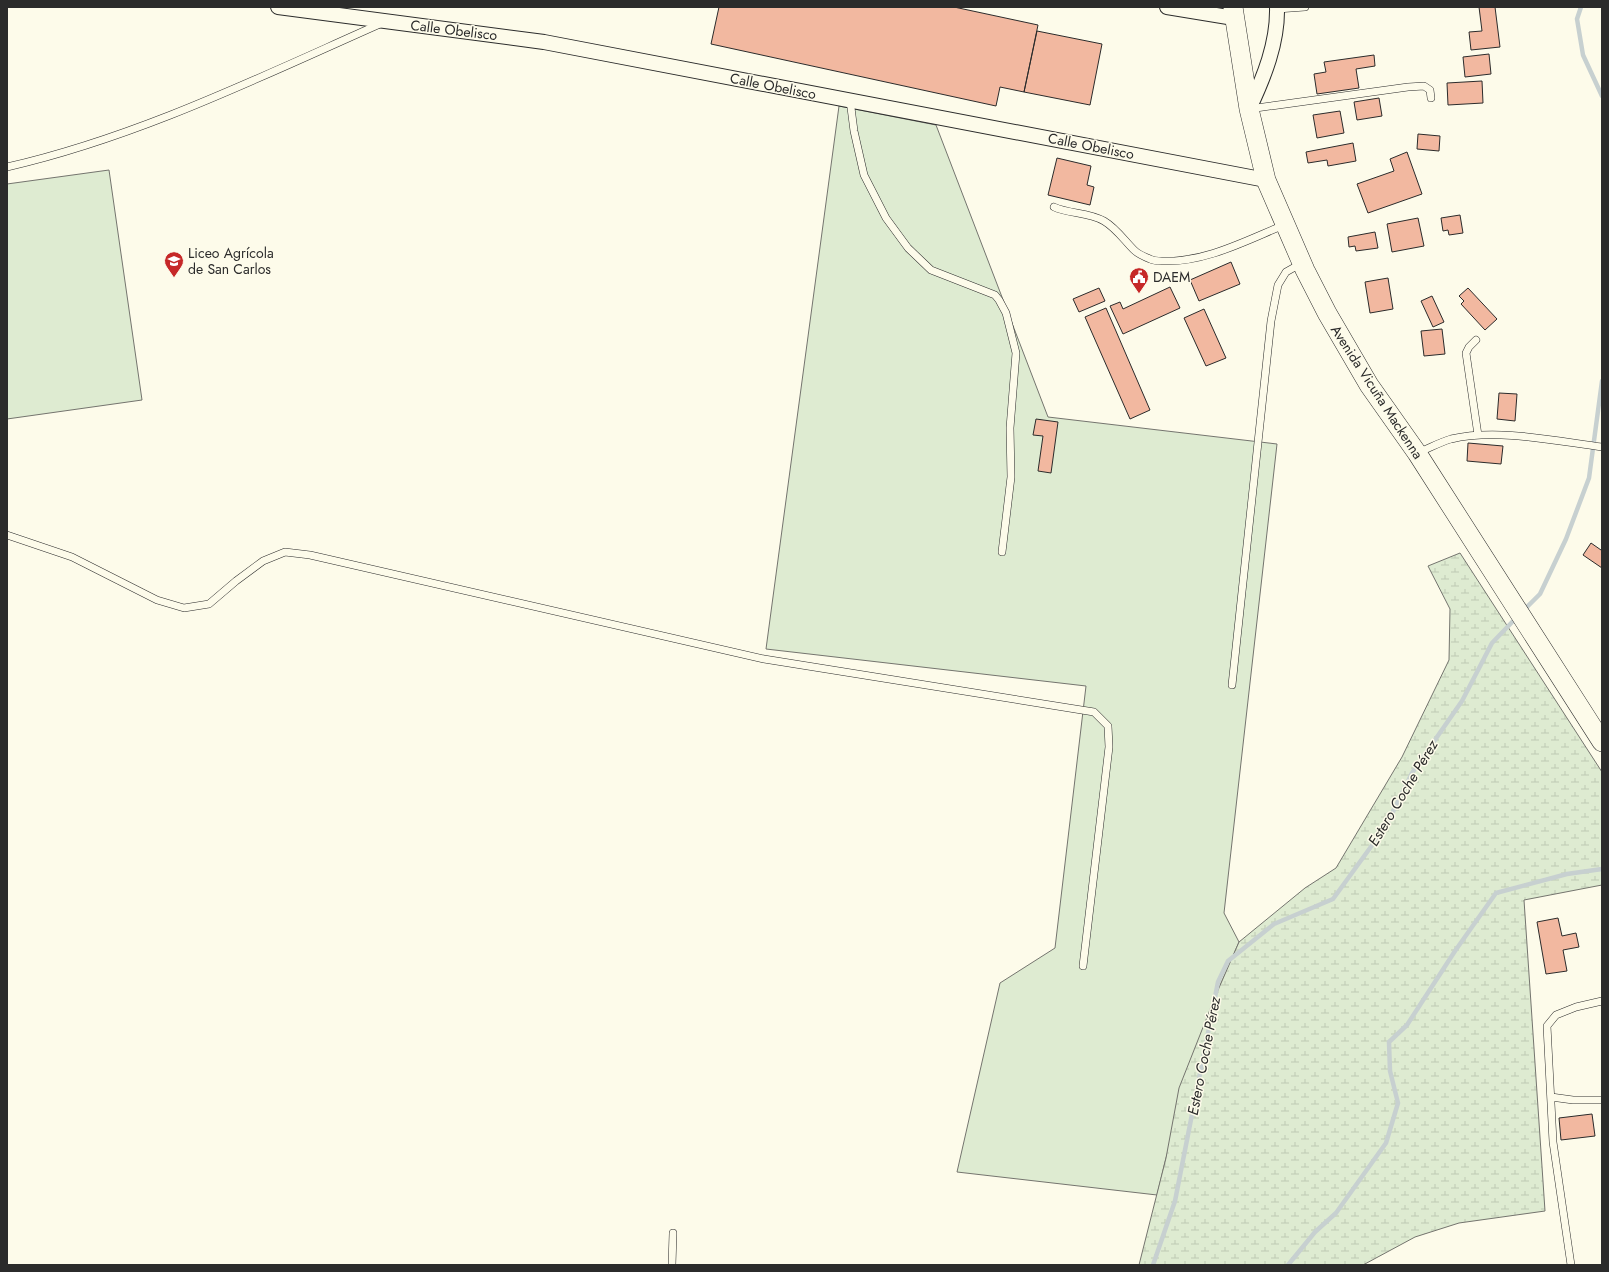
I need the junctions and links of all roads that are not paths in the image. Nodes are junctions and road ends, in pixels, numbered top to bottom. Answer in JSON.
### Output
{"nodes":[{"id":1,"x":278,"y":7,"type":"edge"},
{"id":2,"x":1167,"y":7,"type":"edge"},
{"id":3,"x":1305,"y":7,"type":"edge"},
{"id":4,"x":1277,"y":8,"type":"edge"},
{"id":5,"x":1234,"y":13,"type":"edge"},
{"id":6,"x":386,"y":21,"type":"junction"},
{"id":7,"x":1432,"y":98,"type":"dead end"},
{"id":8,"x":850,"y":100,"type":"junction"},
{"id":9,"x":1249,"y":109,"type":"junction"},
{"id":10,"x":7,"y":168,"type":"edge"},
{"id":11,"x":1266,"y":180,"type":"junction"},
{"id":12,"x":1054,"y":207,"type":"dead end"},
{"id":13,"x":1284,"y":225,"type":"junction"},
{"id":14,"x":1302,"y":263,"type":"junction"},
{"id":15,"x":1476,"y":340,"type":"dead end"},
{"id":16,"x":1478,"y":435,"type":"junction"},
{"id":17,"x":1602,"y":447,"type":"edge"},
{"id":18,"x":1417,"y":454,"type":"junction"},
{"id":19,"x":7,"y":535,"type":"edge"},
{"id":20,"x":1002,"y":552,"type":"dead end"},
{"id":21,"x":1232,"y":684,"type":"dead end"},
{"id":22,"x":1602,"y":742,"type":"edge"},
{"id":23,"x":1083,"y":966,"type":"dead end"},
{"id":24,"x":1602,"y":1001,"type":"edge"},
{"id":25,"x":1551,"y":1097,"type":"junction"},
{"id":26,"x":1602,"y":1100,"type":"edge"},
{"id":27,"x":673,"y":1233,"type":"dead end"},
{"id":28,"x":672,"y":1265,"type":"edge"},
{"id":29,"x":1571,"y":1265,"type":"edge"}],
"edges":[{"from":1,"to":6,"type":"street","name":"Calle Obelisco"},
{"from":2,"to":5,"type":"street"},
{"from":3,"to":4,"type":"lane"},
{"from":4,"to":9,"type":"street"},
{"from":5,"to":9,"type":"main road","name":"Avenida Vicuña Mackenna"},
{"from":6,"to":8,"type":"street","name":"Calle Obelisco"},
{"from":6,"to":10,"type":"lane"},
{"from":7,"to":9,"type":"lane"},
{"from":8,"to":11,"type":"street","name":"Calle Obelisco"},
{"from":8,"to":20,"type":"lane"},
{"from":9,"to":11,"type":"main road","name":"Avenida Vicuña Mackenna"},
{"from":11,"to":13,"type":"main road","name":"Avenida Vicuña Mackenna"},
{"from":12,"to":13,"type":"lane"},
{"from":13,"to":14,"type":"main road","name":"Avenida Vicuña Mackenna"},
{"from":14,"to":18,"type":"main road","name":"Avenida Vicuña Mackenna"},
{"from":14,"to":21,"type":"lane"},
{"from":15,"to":16,"type":"lane"},
{"from":16,"to":17,"type":"lane"},
{"from":16,"to":18,"type":"lane"},
{"from":18,"to":22,"type":"main road","name":"Avenida Vicuña Mackenna"},
{"from":19,"to":23,"type":"lane"},
{"from":24,"to":25,"type":"lane"},
{"from":25,"to":26,"type":"lane"},
{"from":25,"to":29,"type":"lane"},
{"from":27,"to":28,"type":"lane"}]}
